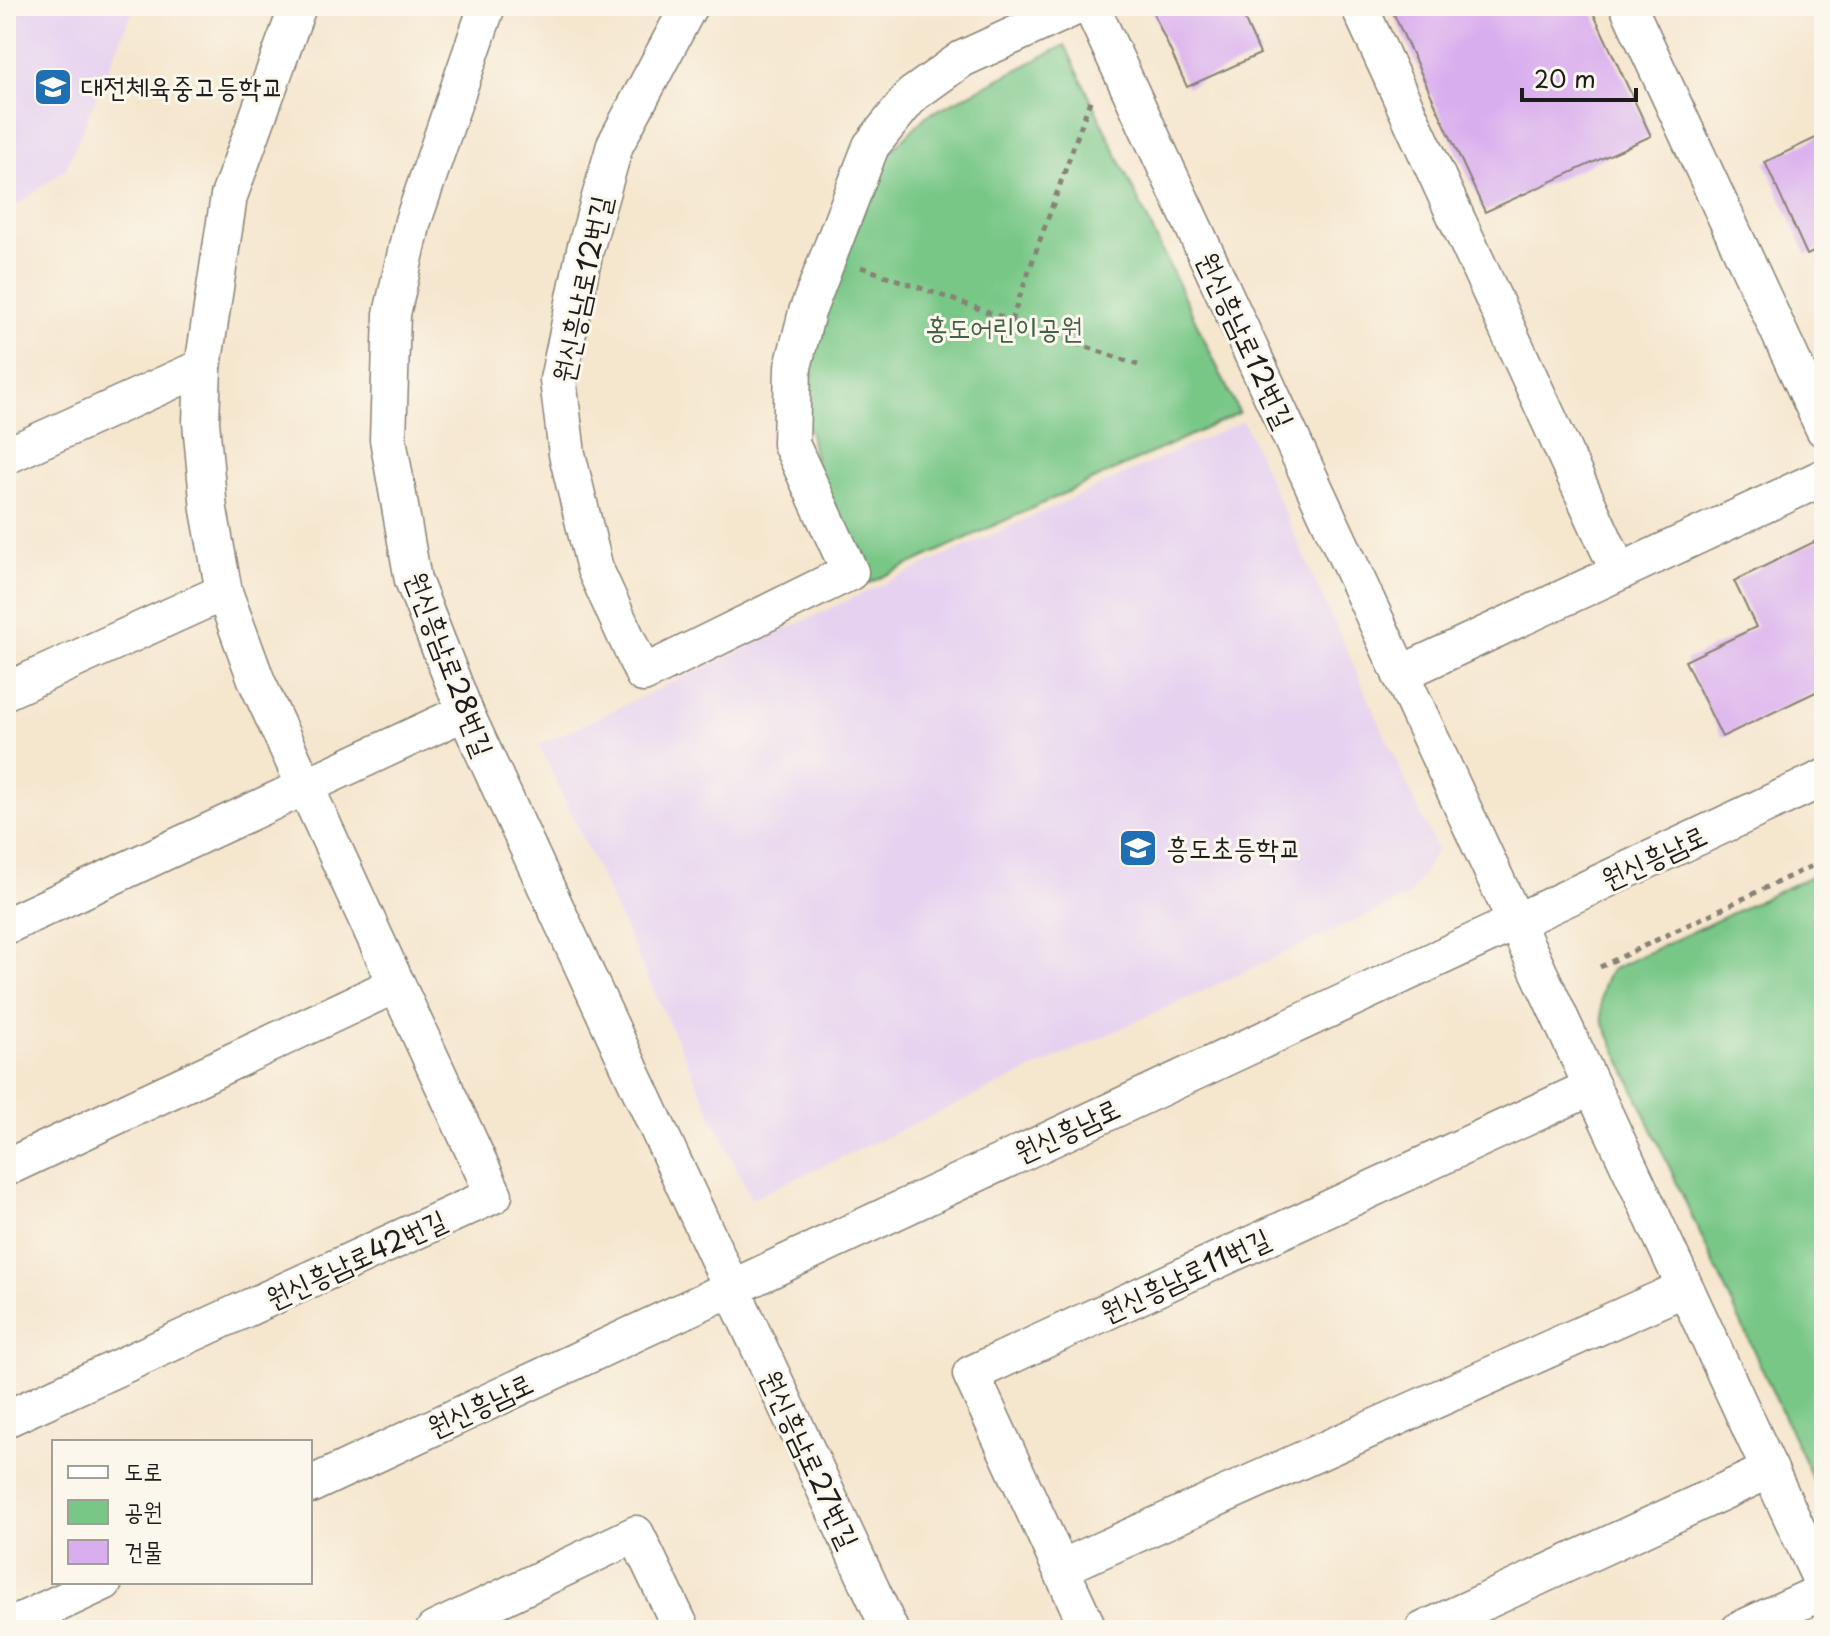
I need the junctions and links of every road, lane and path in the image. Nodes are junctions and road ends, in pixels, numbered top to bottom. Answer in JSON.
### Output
{"nodes":[{"id":1,"x":298,"y":6,"type":"edge"},
{"id":2,"x":487,"y":6,"type":"edge"},
{"id":3,"x":689,"y":6,"type":"edge"},
{"id":4,"x":1078,"y":6,"type":"edge"},
{"id":5,"x":1091,"y":6,"type":"edge"},
{"id":6,"x":1359,"y":6,"type":"edge"},
{"id":7,"x":1628,"y":6,"type":"edge"},
{"id":8,"x":1094,"y":90,"type":"dead end"},
{"id":9,"x":860,"y":266,"type":"dead end"},
{"id":10,"x":1011,"y":321,"type":"junction"},
{"id":11,"x":1138,"y":365,"type":"dead end"},
{"id":12,"x":203,"y":367,"type":"junction"},
{"id":13,"x":1824,"y":429,"type":"edge"},
{"id":14,"x":6,"y":456,"type":"edge"},
{"id":15,"x":1824,"y":477,"type":"edge"},
{"id":16,"x":1619,"y":572,"type":"junction"},
{"id":17,"x":224,"y":592,"type":"junction"},
{"id":18,"x":1400,"y":674,"type":"junction"},
{"id":19,"x":6,"y":691,"type":"edge"},
{"id":20,"x":465,"y":712,"type":"junction"},
{"id":21,"x":1824,"y":778,"type":"edge"},
{"id":22,"x":305,"y":787,"type":"junction"},
{"id":23,"x":1824,"y":860,"type":"edge"},
{"id":24,"x":1515,"y":921,"type":"junction"},
{"id":25,"x":6,"y":926,"type":"edge"},
{"id":26,"x":1600,"y":967,"type":"dead end"},
{"id":27,"x":397,"y":984,"type":"junction"},
{"id":28,"x":1592,"y":1087,"type":"junction"},
{"id":29,"x":6,"y":1168,"type":"edge"},
{"id":30,"x":730,"y":1287,"type":"junction"},
{"id":31,"x":1685,"y":1288,"type":"junction"},
{"id":32,"x":6,"y":1419,"type":"edge"},
{"id":33,"x":1770,"y":1470,"type":"junction"},
{"id":34,"x":312,"y":1484,"type":"edge"},
{"id":35,"x":1061,"y":1568,"type":"junction"},
{"id":36,"x":100,"y":1584,"type":"edge"},
{"id":37,"x":1824,"y":1589,"type":"edge"},
{"id":38,"x":6,"y":1628,"type":"edge"},
{"id":39,"x":434,"y":1630,"type":"edge"},
{"id":40,"x":682,"y":1630,"type":"edge"},
{"id":41,"x":890,"y":1630,"type":"edge"},
{"id":42,"x":1089,"y":1630,"type":"edge"},
{"id":43,"x":1423,"y":1630,"type":"edge"},
{"id":44,"x":1739,"y":1630,"type":"edge"}],
"edges":[{"from":1,"to":12,"type":"street","name":"원신흥남로42번길"},
{"from":2,"to":20,"type":"street","name":"원신흥남로28번길"},
{"from":3,"to":4,"type":"street","name":"원신흥남로12번길"},
{"from":5,"to":18,"type":"street","name":"원신흥남로12번길"},
{"from":6,"to":16,"type":"street"},
{"from":7,"to":13,"type":"street"},
{"from":8,"to":10,"type":"path"},
{"from":9,"to":10,"type":"path"},
{"from":10,"to":11,"type":"path"},
{"from":12,"to":14,"type":"street"},
{"from":12,"to":17,"type":"street","name":"원신흥남로42번길"},
{"from":15,"to":16,"type":"street"},
{"from":16,"to":18,"type":"street"},
{"from":17,"to":19,"type":"street"},
{"from":17,"to":22,"type":"street","name":"원신흥남로42번길"},
{"from":18,"to":24,"type":"street","name":"원신흥남로12번길"},
{"from":20,"to":22,"type":"street"},
{"from":20,"to":30,"type":"street","name":"원신흥남로28번길"},
{"from":21,"to":24,"type":"street","name":"원신흥남로"},
{"from":22,"to":25,"type":"street"},
{"from":22,"to":27,"type":"street","name":"원신흥남로42번길"},
{"from":23,"to":26,"type":"path"},
{"from":24,"to":28,"type":"street"},
{"from":24,"to":30,"type":"street","name":"원신흥남로"},
{"from":27,"to":29,"type":"street"},
{"from":27,"to":32,"type":"street","name":"원신흥남로42번길"},
{"from":28,"to":31,"type":"street"},
{"from":28,"to":35,"type":"street","name":"원신흥남로11번길"},
{"from":30,"to":34,"type":"street","name":"원신흥남로"},
{"from":30,"to":41,"type":"street","name":"원신흥남로27번길"},
{"from":31,"to":33,"type":"street"},
{"from":31,"to":35,"type":"street"},
{"from":33,"to":37,"type":"street"},
{"from":33,"to":43,"type":"street"},
{"from":35,"to":42,"type":"street","name":"원신흥남로11번길"},
{"from":36,"to":38,"type":"street"},
{"from":37,"to":44,"type":"street"},
{"from":39,"to":40,"type":"street"}]}
